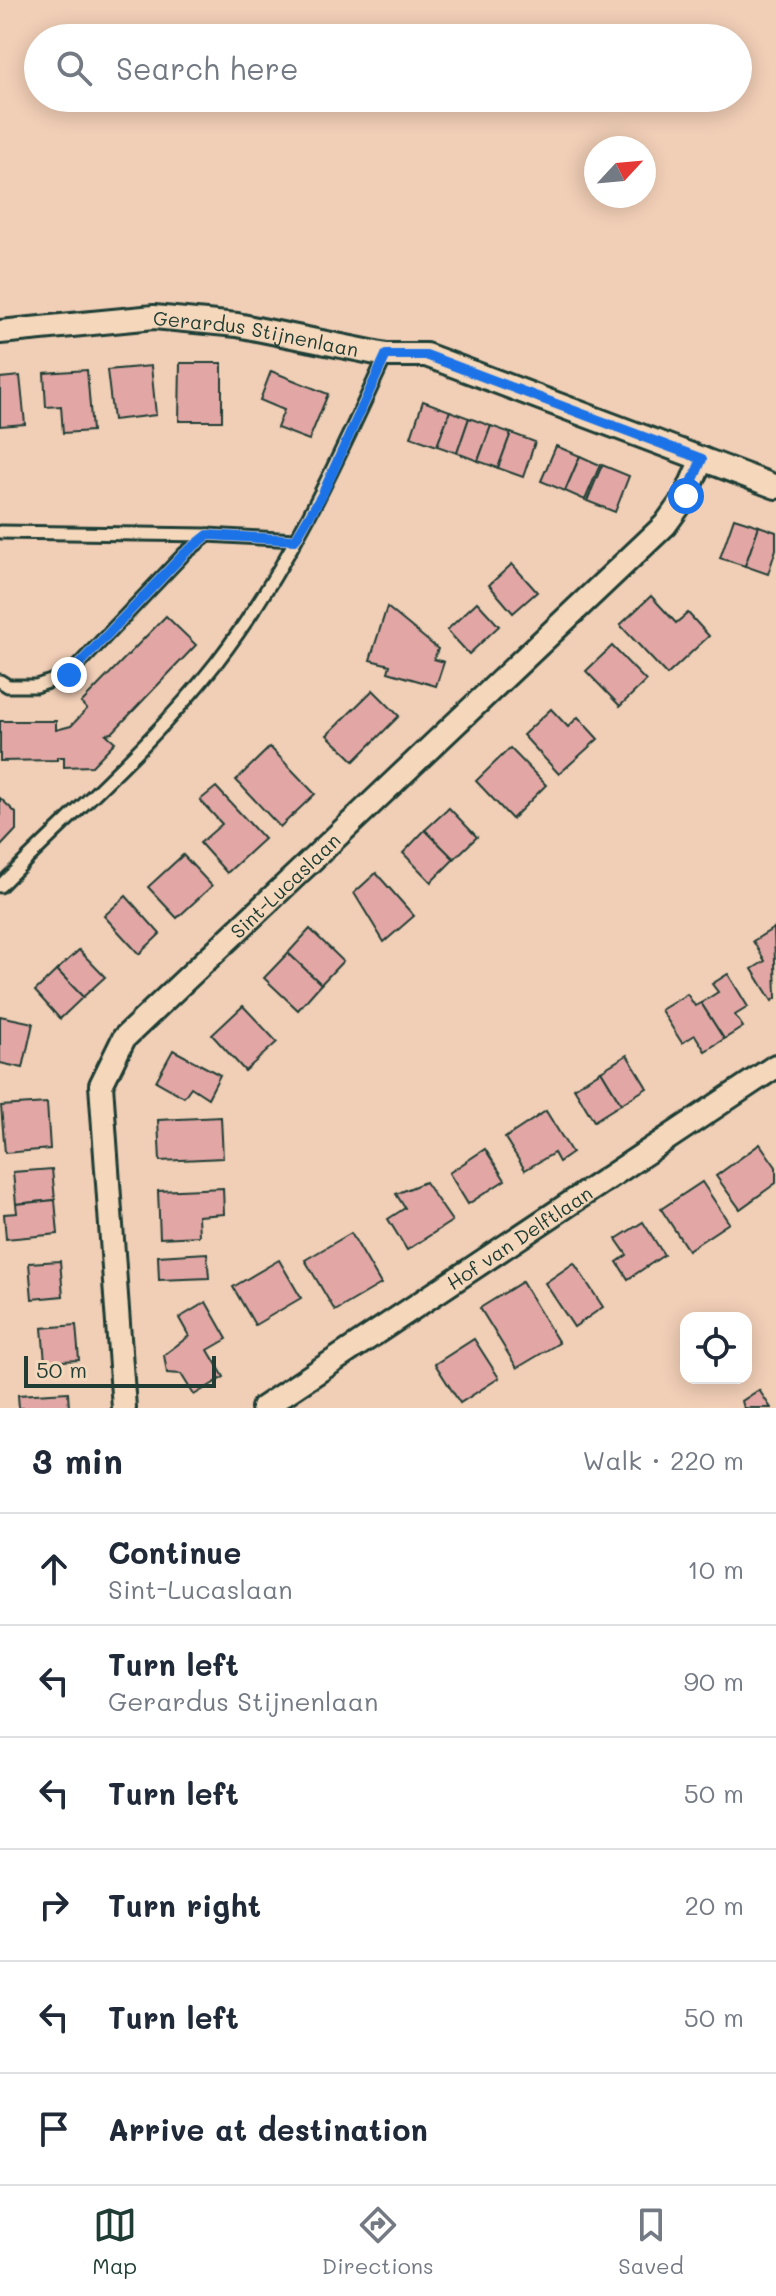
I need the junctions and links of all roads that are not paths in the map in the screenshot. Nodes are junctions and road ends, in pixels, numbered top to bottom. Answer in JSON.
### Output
{"nodes":[{"id":1,"x":0,"y":332,"type":"edge"},
{"id":2,"x":386,"y":355,"type":"junction"},
{"id":3,"x":702,"y":459,"type":"junction"},
{"id":4,"x":776,"y":487,"type":"edge"},
{"id":5,"x":0,"y":532,"type":"edge"},
{"id":6,"x":208,"y":535,"type":"junction"},
{"id":7,"x":295,"y":540,"type":"junction"},
{"id":8,"x":0,"y":681,"type":"edge"},
{"id":9,"x":0,"y":886,"type":"edge"},
{"id":10,"x":776,"y":1066,"type":"edge"},
{"id":11,"x":124,"y":1408,"type":"edge"},
{"id":12,"x":263,"y":1408,"type":"edge"}],
"edges":[{"from":1,"to":2,"type":"street","name":"Gerardus Stijnenlaan"},
{"from":2,"to":3,"type":"street","name":"Gerardus Stijnenlaan"},
{"from":2,"to":7,"type":"lane"},
{"from":3,"to":4,"type":"street","name":"Gerardus Stijnenlaan"},
{"from":3,"to":11,"type":"street","name":"Sint-Lucaslaan"},
{"from":5,"to":6,"type":"lane"},
{"from":6,"to":7,"type":"lane"},
{"from":6,"to":8,"type":"lane"},
{"from":7,"to":9,"type":"lane"},
{"from":10,"to":12,"type":"street","name":"Hof van Delftlaan"}]}
